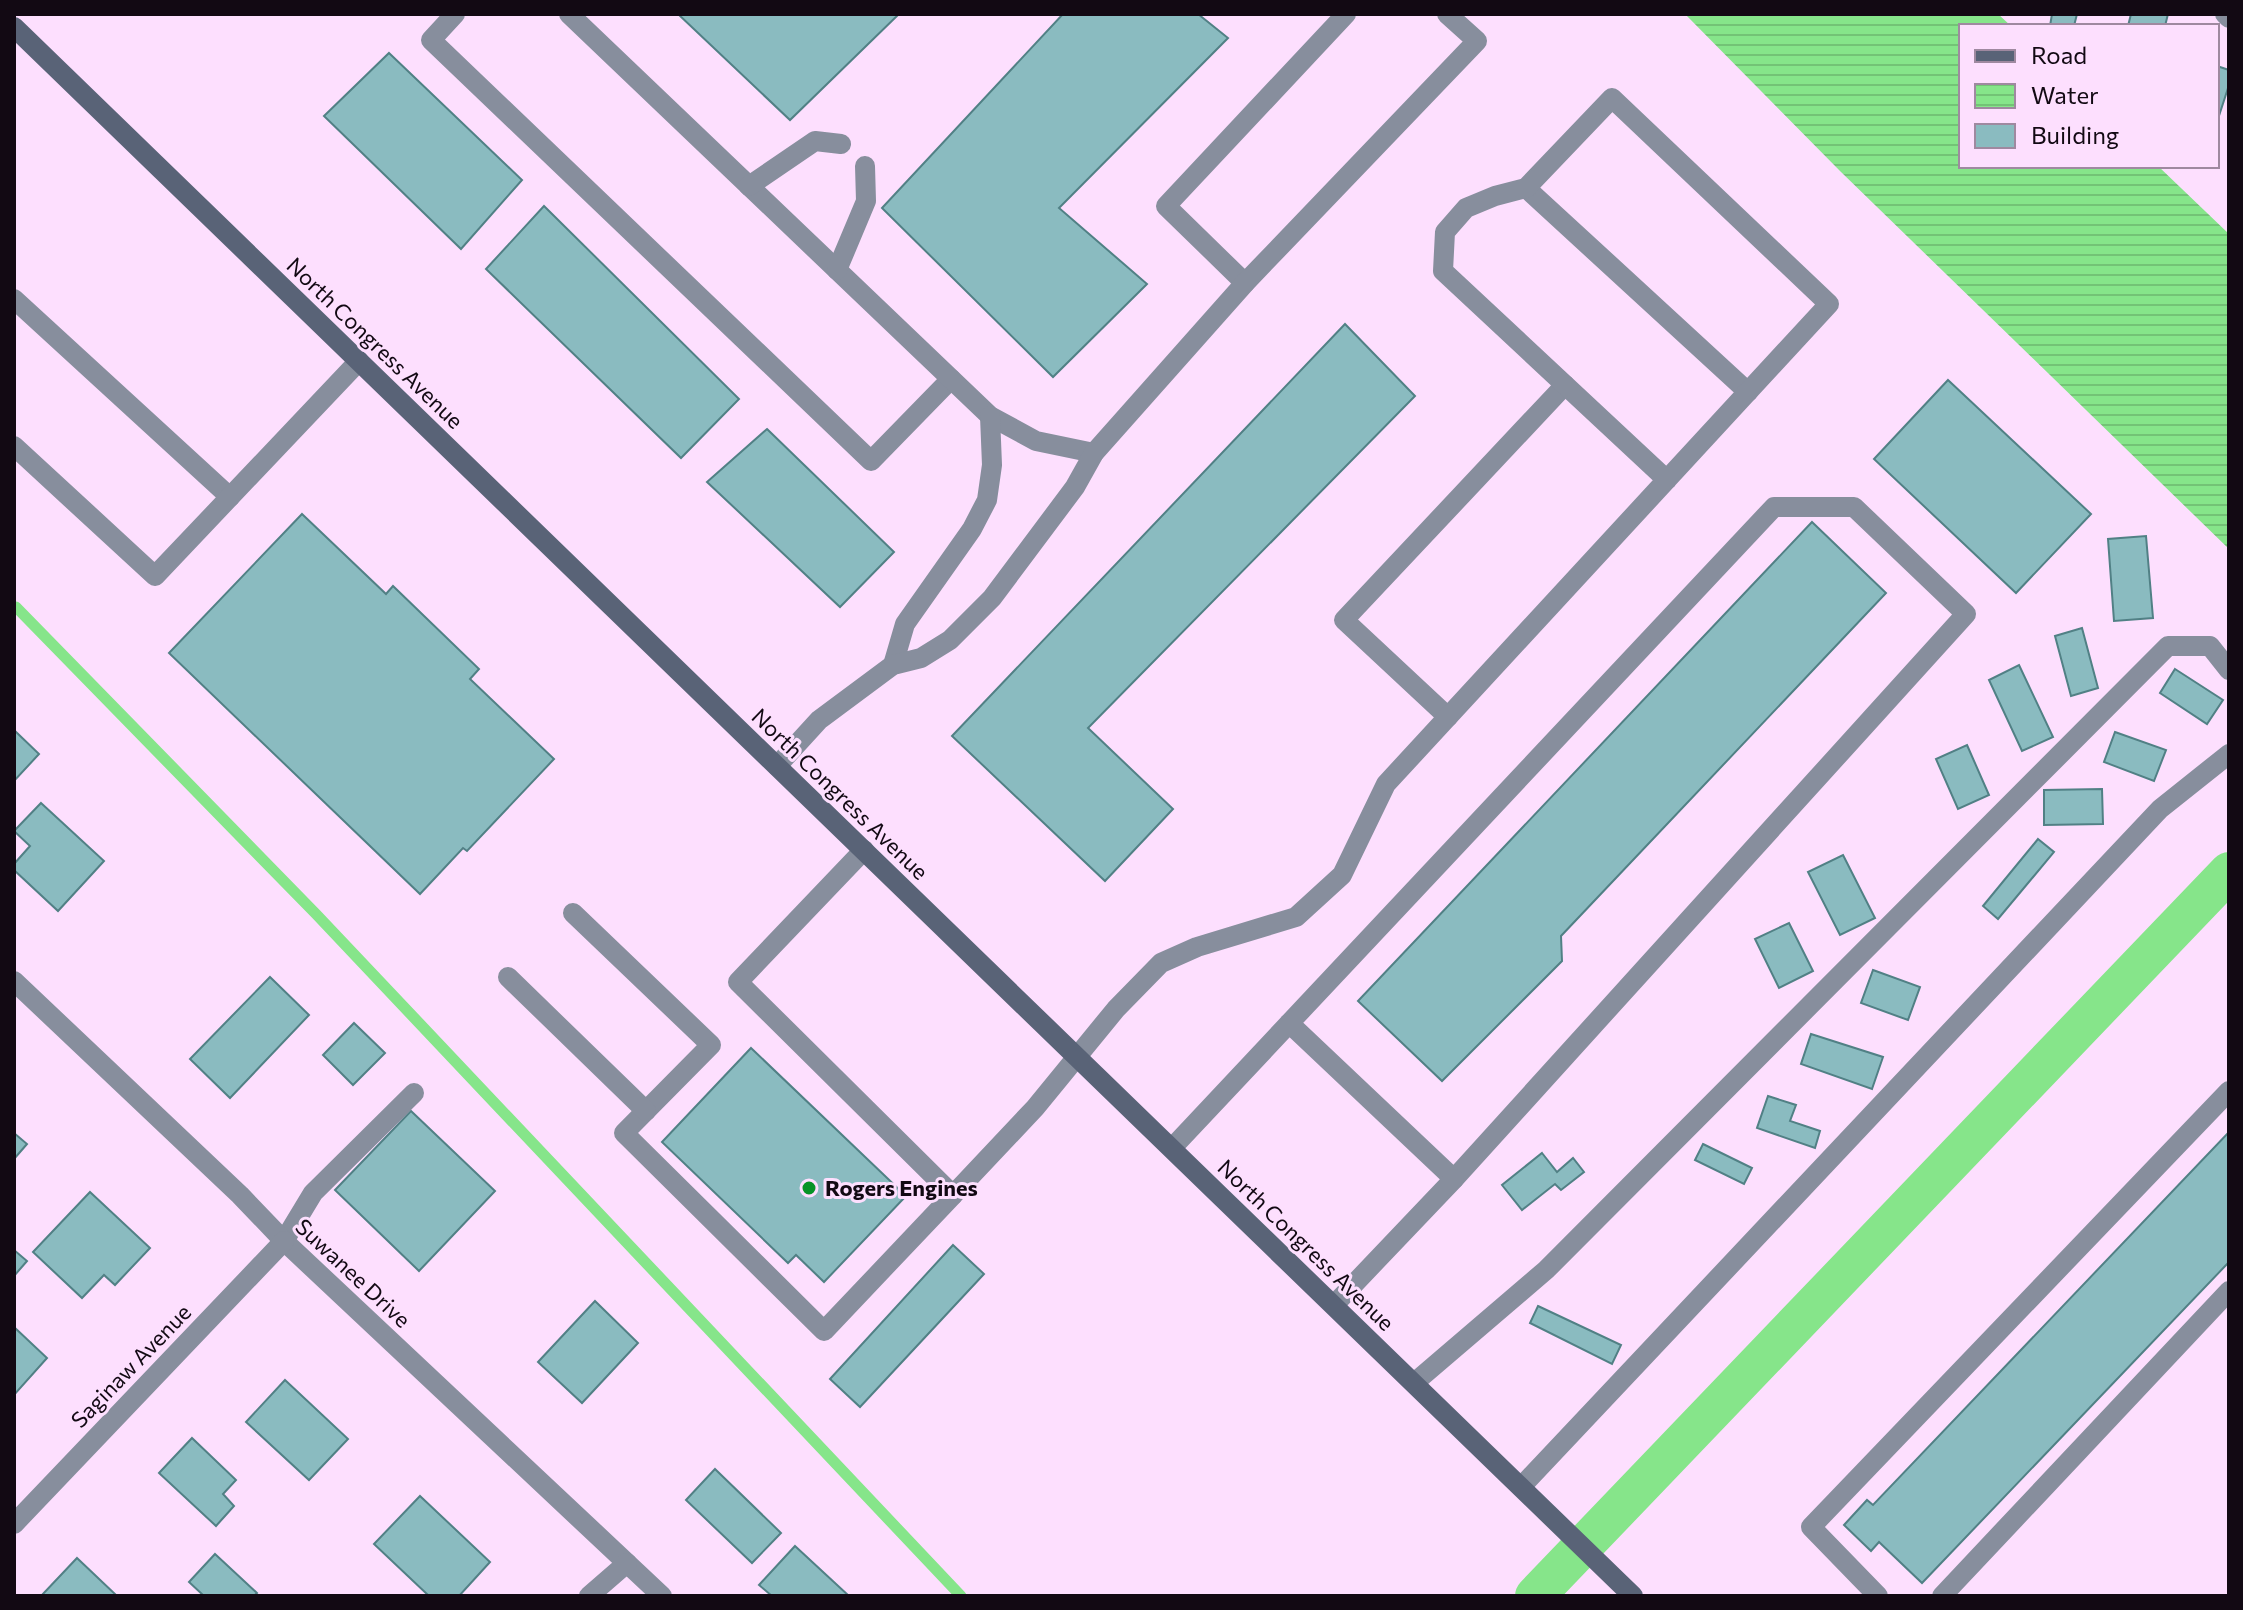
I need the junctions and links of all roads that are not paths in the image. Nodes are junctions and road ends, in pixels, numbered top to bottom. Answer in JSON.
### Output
{"nodes":[{"id":1,"x":455,"y":14,"type":"edge"},
{"id":2,"x":569,"y":14,"type":"edge"},
{"id":3,"x":1346,"y":14,"type":"edge"},
{"id":4,"x":1447,"y":14,"type":"edge"},
{"id":5,"x":14,"y":27,"type":"edge"},
{"id":6,"x":841,"y":144,"type":"dead end"},
{"id":7,"x":865,"y":166,"type":"dead end"},
{"id":8,"x":749,"y":186,"type":"junction"},
{"id":9,"x":1526,"y":188,"type":"junction"},
{"id":10,"x":837,"y":270,"type":"junction"},
{"id":11,"x":1245,"y":283,"type":"junction"},
{"id":12,"x":14,"y":299,"type":"edge"},
{"id":13,"x":359,"y":361,"type":"junction"},
{"id":14,"x":951,"y":379,"type":"junction"},
{"id":15,"x":1565,"y":385,"type":"junction"},
{"id":16,"x":1748,"y":392,"type":"junction"},
{"id":17,"x":990,"y":416,"type":"junction"},
{"id":18,"x":14,"y":446,"type":"edge"},
{"id":19,"x":1094,"y":453,"type":"junction"},
{"id":20,"x":1667,"y":480,"type":"junction"},
{"id":21,"x":230,"y":497,"type":"junction"},
{"id":22,"x":893,"y":665,"type":"junction"},
{"id":23,"x":2229,"y":670,"type":"edge"},
{"id":24,"x":1448,"y":717,"type":"junction"},
{"id":25,"x":2229,"y":754,"type":"edge"},
{"id":26,"x":777,"y":766,"type":"junction"},
{"id":27,"x":864,"y":850,"type":"junction"},
{"id":28,"x":573,"y":913,"type":"dead end"},
{"id":29,"x":508,"y":977,"type":"dead end"},
{"id":30,"x":14,"y":981,"type":"edge"},
{"id":31,"x":1289,"y":1023,"type":"junction"},
{"id":32,"x":1076,"y":1056,"type":"junction"},
{"id":33,"x":2229,"y":1091,"type":"edge"},
{"id":34,"x":414,"y":1093,"type":"dead end"},
{"id":35,"x":646,"y":1111,"type":"junction"},
{"id":36,"x":1172,"y":1148,"type":"junction"},
{"id":37,"x":1454,"y":1179,"type":"junction"},
{"id":38,"x":953,"y":1195,"type":"junction"},
{"id":39,"x":284,"y":1241,"type":"junction"},
{"id":40,"x":2229,"y":1291,"type":"edge"},
{"id":41,"x":1334,"y":1305,"type":"junction"},
{"id":42,"x":1414,"y":1383,"type":"junction"},
{"id":43,"x":1523,"y":1488,"type":"junction"},
{"id":44,"x":14,"y":1524,"type":"edge"},
{"id":45,"x":627,"y":1563,"type":"junction"},
{"id":46,"x":589,"y":1596,"type":"edge"},
{"id":47,"x":662,"y":1596,"type":"edge"},
{"id":48,"x":1633,"y":1596,"type":"edge"},
{"id":49,"x":1878,"y":1596,"type":"edge"},
{"id":50,"x":1942,"y":1596,"type":"edge"}],
"edges":[{"from":1,"to":14,"type":"street"},
{"from":2,"to":8,"type":"street"},
{"from":3,"to":11,"type":"street"},
{"from":4,"to":11,"type":"street"},
{"from":5,"to":13,"type":"street","name":"North Congress Avenue"},
{"from":6,"to":8,"type":"street"},
{"from":7,"to":10,"type":"street"},
{"from":8,"to":10,"type":"street"},
{"from":9,"to":15,"type":"street"},
{"from":9,"to":16,"type":"street"},
{"from":9,"to":16,"type":"street"},
{"from":10,"to":14,"type":"street"},
{"from":11,"to":19,"type":"street"},
{"from":12,"to":21,"type":"street"},
{"from":13,"to":21,"type":"street"},
{"from":13,"to":26,"type":"street","name":"North Congress Avenue"},
{"from":14,"to":17,"type":"street"},
{"from":15,"to":20,"type":"street"},
{"from":15,"to":24,"type":"street"},
{"from":16,"to":20,"type":"street"},
{"from":17,"to":19,"type":"street"},
{"from":17,"to":22,"type":"street"},
{"from":18,"to":21,"type":"street"},
{"from":19,"to":22,"type":"street"},
{"from":20,"to":24,"type":"street"},
{"from":22,"to":26,"type":"street"},
{"from":23,"to":42,"type":"street"},
{"from":24,"to":32,"type":"street"},
{"from":25,"to":43,"type":"street"},
{"from":26,"to":27,"type":"street","name":"North Congress Avenue"},
{"from":27,"to":32,"type":"street","name":"North Congress Avenue"},
{"from":27,"to":38,"type":"street"},
{"from":28,"to":35,"type":"street"},
{"from":29,"to":35,"type":"street"},
{"from":30,"to":39,"type":"street","name":"Suwanee Drive"},
{"from":31,"to":36,"type":"street"},
{"from":31,"to":37,"type":"street"},
{"from":31,"to":37,"type":"street"},
{"from":32,"to":36,"type":"street","name":"North Congress Avenue"},
{"from":32,"to":38,"type":"street"},
{"from":33,"to":49,"type":"street"},
{"from":34,"to":39,"type":"street","name":"Saginaw Avenue"},
{"from":35,"to":38,"type":"street"},
{"from":36,"to":41,"type":"street","name":"North Congress Avenue"},
{"from":37,"to":41,"type":"street"},
{"from":39,"to":44,"type":"street","name":"Saginaw Avenue"},
{"from":39,"to":45,"type":"street","name":"Suwanee Drive"},
{"from":40,"to":50,"type":"street"},
{"from":41,"to":42,"type":"street","name":"North Congress Avenue"},
{"from":42,"to":43,"type":"street","name":"North Congress Avenue"},
{"from":43,"to":48,"type":"street","name":"North Congress Avenue"},
{"from":45,"to":46,"type":"street"},
{"from":45,"to":47,"type":"street","name":"Suwanee Drive"}]}
